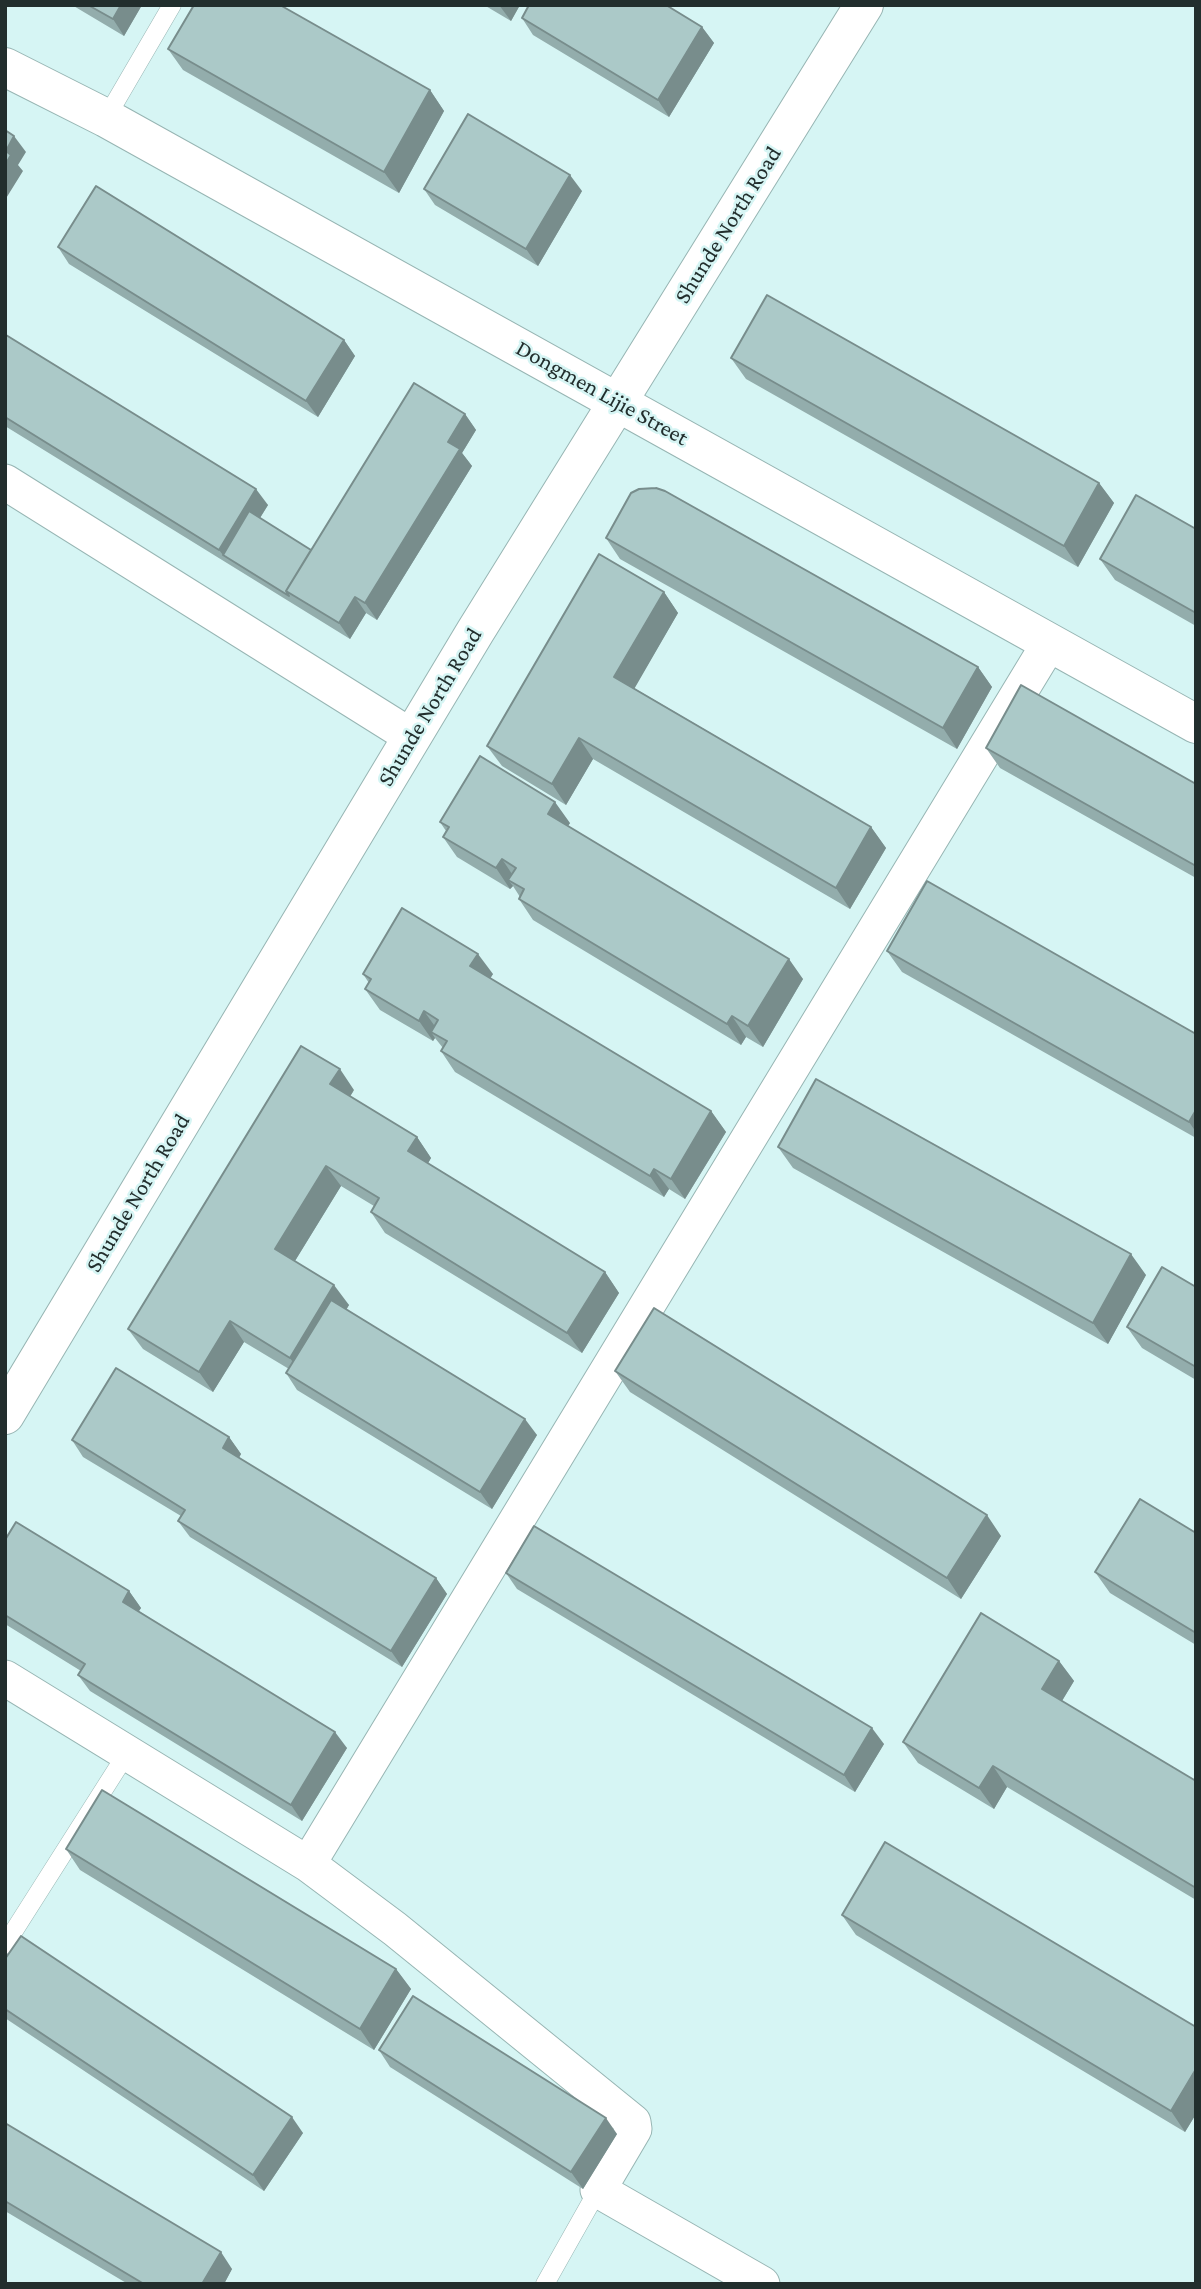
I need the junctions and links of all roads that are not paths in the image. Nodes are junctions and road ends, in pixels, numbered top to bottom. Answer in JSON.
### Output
{"nodes":[{"id":1,"x":172,"y":5,"type":"edge"},
{"id":2,"x":864,"y":5,"type":"edge"},
{"id":3,"x":5,"y":67,"type":"edge"},
{"id":4,"x":106,"y":118,"type":"junction"},
{"id":5,"x":618,"y":402,"type":"junction"},
{"id":6,"x":5,"y":482,"type":"edge"},
{"id":7,"x":1050,"y":642,"type":"junction"},
{"id":8,"x":1196,"y":723,"type":"edge"},
{"id":9,"x":412,"y":737,"type":"junction"},
{"id":10,"x":5,"y":1415,"type":"edge"},
{"id":11,"x":5,"y":1678,"type":"edge"},
{"id":12,"x":127,"y":1754,"type":"junction"},
{"id":13,"x":308,"y":1864,"type":"junction"},
{"id":14,"x":5,"y":1945,"type":"edge"},
{"id":15,"x":598,"y":2190,"type":"junction"},
{"id":16,"x":545,"y":2284,"type":"edge"},
{"id":17,"x":762,"y":2284,"type":"edge"}],
"edges":[{"from":1,"to":4,"type":"lane"},
{"from":2,"to":5,"type":"street","name":"Shunde North Road"},
{"from":3,"to":4,"type":"street","name":"Dongmen Lijie Street"},
{"from":4,"to":5,"type":"street","name":"Dongmen Lijie Street"},
{"from":5,"to":7,"type":"street","name":"Dongmen Lijie Street"},
{"from":5,"to":9,"type":"street","name":"Shunde North Road"},
{"from":6,"to":9,"type":"street"},
{"from":7,"to":8,"type":"street","name":"Dongmen Lijie Street"},
{"from":7,"to":13,"type":"street"},
{"from":9,"to":10,"type":"street","name":"Shunde North Road"},
{"from":11,"to":12,"type":"street"},
{"from":12,"to":13,"type":"street"},
{"from":12,"to":14,"type":"lane"},
{"from":13,"to":15,"type":"street"},
{"from":15,"to":16,"type":"lane"},
{"from":15,"to":17,"type":"street"}]}
